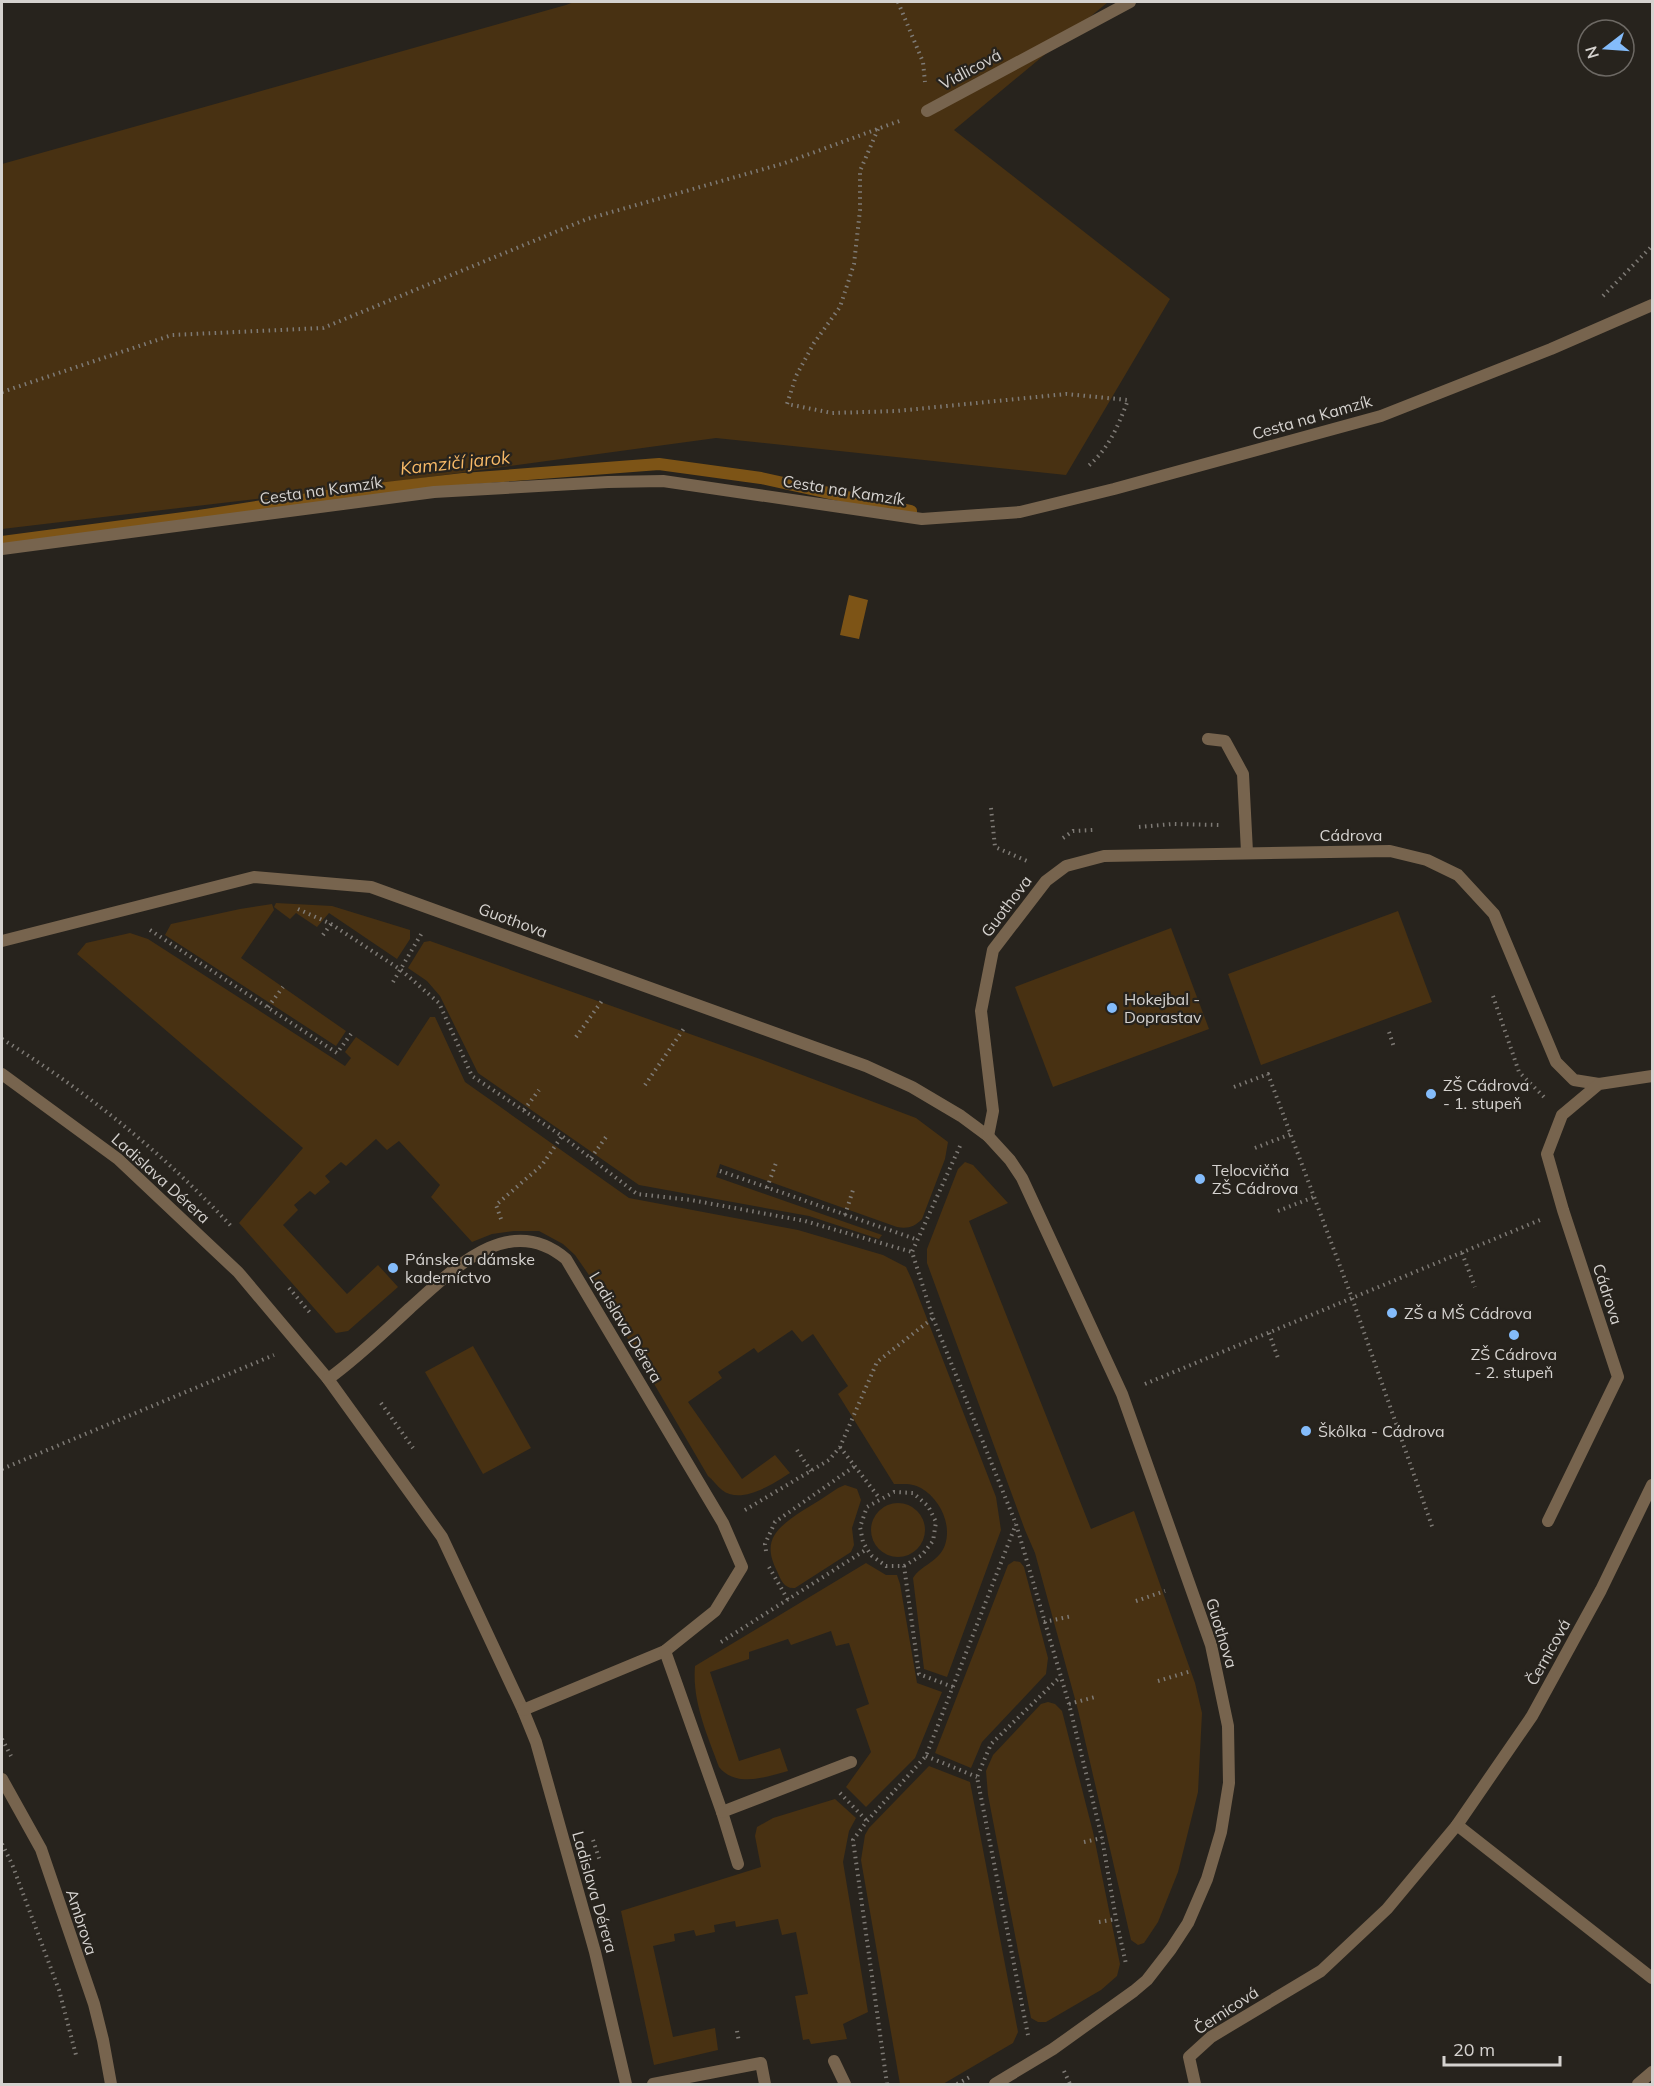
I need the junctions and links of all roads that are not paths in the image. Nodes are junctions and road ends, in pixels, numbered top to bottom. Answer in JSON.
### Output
{"nodes":[{"id":1,"x":1130,"y":2,"type":"edge"},
{"id":2,"x":927,"y":111,"type":"road end"},
{"id":3,"x":1653,"y":305,"type":"edge"},
{"id":4,"x":2,"y":549,"type":"edge"},
{"id":5,"x":1208,"y":739,"type":"dead end"},
{"id":6,"x":1247,"y":852,"type":"junction"},
{"id":7,"x":1263,"y":852,"type":"joint"},
{"id":8,"x":2,"y":941,"type":"edge"},
{"id":9,"x":2,"y":1074,"type":"edge"},
{"id":10,"x":1653,"y":1076,"type":"edge"},
{"id":11,"x":1599,"y":1084,"type":"junction"},
{"id":12,"x":988,"y":1136,"type":"junction"},
{"id":13,"x":328,"y":1379,"type":"junction"},
{"id":14,"x":1653,"y":1485,"type":"edge"},
{"id":15,"x":1548,"y":1521,"type":"dead end"},
{"id":16,"x":666,"y":1651,"type":"junction"},
{"id":17,"x":523,"y":1710,"type":"junction"},
{"id":18,"x":851,"y":1762,"type":"dead end"},
{"id":19,"x":2,"y":1779,"type":"edge"},
{"id":20,"x":722,"y":1812,"type":"junction"},
{"id":21,"x":1457,"y":1825,"type":"junction"},
{"id":22,"x":738,"y":1864,"type":"dead end"},
{"id":23,"x":1653,"y":1978,"type":"edge"},
{"id":24,"x":834,"y":2061,"type":"dead end"},
{"id":25,"x":1653,"y":2072,"type":"edge"},
{"id":26,"x":111,"y":2085,"type":"edge"},
{"id":27,"x":626,"y":2085,"type":"edge"},
{"id":28,"x":653,"y":2085,"type":"edge"},
{"id":29,"x":765,"y":2085,"type":"edge"},
{"id":30,"x":845,"y":2085,"type":"edge"},
{"id":31,"x":995,"y":2085,"type":"edge"},
{"id":32,"x":1195,"y":2085,"type":"edge"},
{"id":33,"x":1638,"y":2085,"type":"edge"}],
"edges":[{"from":1,"to":2,"type":"street","name":"Vidlicová"},
{"from":3,"to":4,"type":"street","name":"Cesta na Kamzík"},
{"from":5,"to":6,"type":"street"},
{"from":6,"to":7,"type":"street","name":"Guothova"},
{"from":6,"to":12,"type":"street","name":"Guothova"},
{"from":7,"to":11,"type":"street","name":"Cádrova"},
{"from":8,"to":12,"type":"street","name":"Guothova"},
{"from":9,"to":13,"type":"street","name":"Ladislava Dérera"},
{"from":10,"to":11,"type":"street","name":"Cádrova"},
{"from":11,"to":15,"type":"street","name":"Cádrova"},
{"from":12,"to":31,"type":"street","name":"Guothova"},
{"from":13,"to":16,"type":"street","name":"Ladislava Dérera"},
{"from":13,"to":17,"type":"street","name":"Ladislava Dérera"},
{"from":14,"to":21,"type":"street","name":"Černicová"},
{"from":16,"to":17,"type":"street","name":"Ladislava Dérera"},
{"from":16,"to":20,"type":"street"},
{"from":17,"to":27,"type":"street","name":"Ladislava Dérera"},
{"from":18,"to":20,"type":"street"},
{"from":19,"to":26,"type":"street","name":"Ambrova"},
{"from":20,"to":22,"type":"street"},
{"from":21,"to":23,"type":"street"},
{"from":21,"to":32,"type":"street","name":"Černicová"},
{"from":24,"to":30,"type":"street"},
{"from":25,"to":33,"type":"street"},
{"from":28,"to":29,"type":"street"}]}
